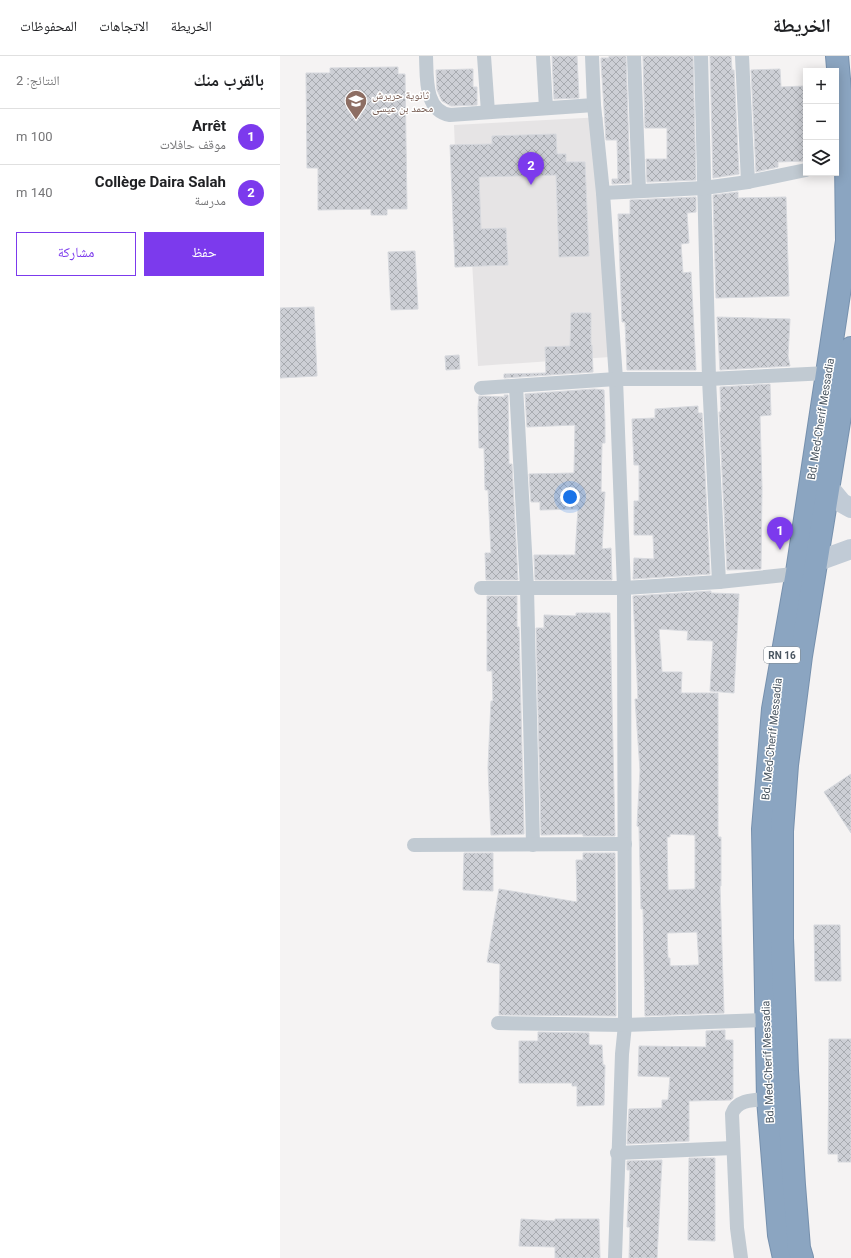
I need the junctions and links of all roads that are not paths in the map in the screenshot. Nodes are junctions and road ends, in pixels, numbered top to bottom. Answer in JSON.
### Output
{"nodes":[{"id":1,"x":426,"y":56,"type":"edge"},
{"id":2,"x":484,"y":56,"type":"edge"},
{"id":3,"x":543,"y":56,"type":"edge"},
{"id":4,"x":592,"y":56,"type":"edge"},
{"id":5,"x":634,"y":56,"type":"edge"},
{"id":6,"x":701,"y":56,"type":"edge"},
{"id":7,"x":742,"y":56,"type":"edge"},
{"id":8,"x":837,"y":56,"type":"edge"},
{"id":9,"x":594,"y":105,"type":"junction"},
{"id":10,"x":546,"y":108,"type":"junction"},
{"id":11,"x":488,"y":112,"type":"junction"},
{"id":12,"x":841,"y":162,"type":"edge"},
{"id":13,"x":803,"y":171,"type":"edge"},
{"id":14,"x":748,"y":182,"type":"junction"},
{"id":15,"x":704,"y":188,"type":"junction"},
{"id":16,"x":639,"y":191,"type":"junction"},
{"id":17,"x":603,"y":193,"type":"junction"},
{"id":18,"x":851,"y":348,"type":"edge"},
{"id":19,"x":828,"y":373,"type":"junction"},
{"id":20,"x":616,"y":379,"type":"junction"},
{"id":21,"x":709,"y":379,"type":"junction"},
{"id":22,"x":516,"y":386,"type":"junction"},
{"id":23,"x":480,"y":388,"type":"dead end"},
{"id":24,"x":828,"y":486,"type":"junction"},
{"id":25,"x":851,"y":508,"type":"edge"},
{"id":26,"x":851,"y":549,"type":"edge"},
{"id":27,"x":810,"y":569,"type":"junction"},
{"id":28,"x":719,"y":582,"type":"junction"},
{"id":29,"x":480,"y":588,"type":"dead end"},
{"id":30,"x":527,"y":588,"type":"junction"},
{"id":31,"x":624,"y":588,"type":"junction"},
{"id":32,"x":625,"y":844,"type":"junction"},
{"id":33,"x":414,"y":845,"type":"dead end"},
{"id":34,"x":533,"y":845,"type":"junction"},
{"id":35,"x":765,"y":1020,"type":"junction"},
{"id":36,"x":498,"y":1023,"type":"dead end"},
{"id":37,"x":625,"y":1025,"type":"junction"},
{"id":38,"x":768,"y":1099,"type":"junction"},
{"id":39,"x":733,"y":1148,"type":"junction"},
{"id":40,"x":617,"y":1153,"type":"junction"},
{"id":41,"x":615,"y":1258,"type":"edge"},
{"id":42,"x":741,"y":1258,"type":"edge"},
{"id":43,"x":784,"y":1258,"type":"edge"},
{"id":44,"x":802,"y":1258,"type":"edge"}],
"edges":[{"from":1,"to":11,"type":"street"},
{"from":2,"to":11,"type":"street"},
{"from":3,"to":10,"type":"street"},
{"from":4,"to":9,"type":"street"},
{"from":5,"to":16,"type":"street"},
{"from":6,"to":15,"type":"street"},
{"from":7,"to":14,"type":"street"},
{"from":8,"to":12,"type":"highway","name":"Bd. Med-Cherif Messadia","number":"RN 16"},
{"from":9,"to":10,"type":"street"},
{"from":9,"to":17,"type":"street"},
{"from":10,"to":11,"type":"street"},
{"from":12,"to":19,"type":"highway","name":"Bd. Med-Cherif Messadia","number":"RN 16"},
{"from":13,"to":14,"type":"street"},
{"from":14,"to":15,"type":"street"},
{"from":15,"to":16,"type":"street"},
{"from":15,"to":21,"type":"street"},
{"from":16,"to":17,"type":"street"},
{"from":17,"to":20,"type":"street"},
{"from":18,"to":24,"type":"highway","name":"Bd. Med-Cherif Messadia","number":"RN 16"},
{"from":19,"to":21,"type":"street"},
{"from":19,"to":27,"type":"highway","name":"Bd. Med-Cherif Messadia","number":"RN 16"},
{"from":20,"to":21,"type":"street"},
{"from":20,"to":22,"type":"street"},
{"from":20,"to":31,"type":"street"},
{"from":21,"to":28,"type":"street"},
{"from":22,"to":23,"type":"street"},
{"from":22,"to":30,"type":"street"},
{"from":24,"to":25,"type":"street"},
{"from":24,"to":27,"type":"highway","name":"Bd. Med-Cherif Messadia","number":"RN 16"},
{"from":26,"to":27,"type":"street"},
{"from":27,"to":28,"type":"street"},
{"from":27,"to":35,"type":"highway","name":"Bd. Med-Cherif Messadia","number":"RN 16"},
{"from":27,"to":44,"type":"highway","name":"Bd. Med-Cherif Messadia","number":"RN 16"},
{"from":28,"to":31,"type":"street"},
{"from":29,"to":30,"type":"street"},
{"from":30,"to":31,"type":"street"},
{"from":30,"to":34,"type":"street"},
{"from":31,"to":32,"type":"street"},
{"from":32,"to":34,"type":"street"},
{"from":32,"to":37,"type":"street"},
{"from":33,"to":34,"type":"street"},
{"from":35,"to":37,"type":"street"},
{"from":35,"to":38,"type":"highway","name":"Bd. Med-Cherif Messadia","number":"RN 16"},
{"from":36,"to":37,"type":"street"},
{"from":37,"to":40,"type":"street"},
{"from":38,"to":39,"type":"street"},
{"from":38,"to":43,"type":"highway","name":"Bd. Med-Cherif Messadia","number":"RN 16"},
{"from":39,"to":40,"type":"street"},
{"from":39,"to":42,"type":"street"},
{"from":40,"to":41,"type":"street"}]}
